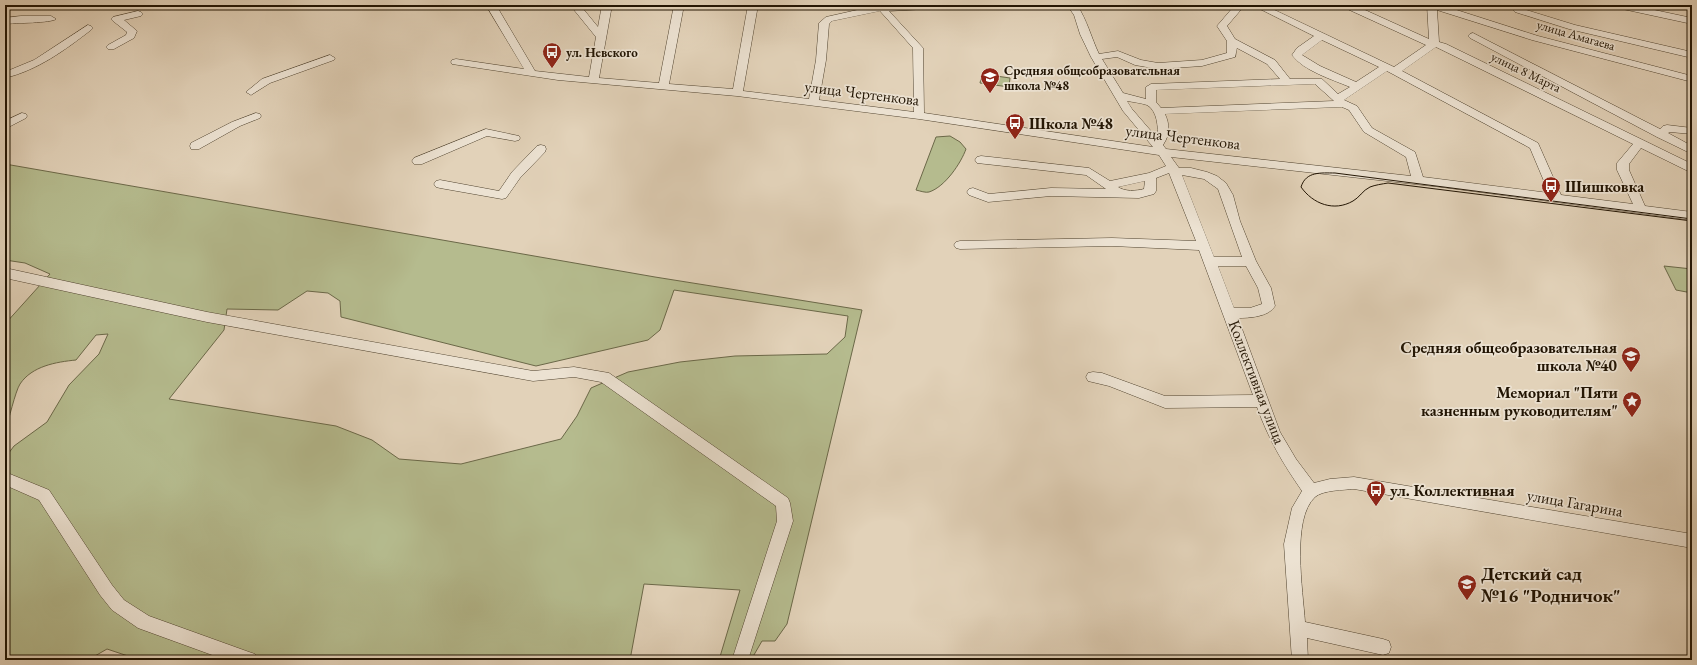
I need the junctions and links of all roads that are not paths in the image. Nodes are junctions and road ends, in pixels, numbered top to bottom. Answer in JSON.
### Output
{"nodes":[{"id":1,"x":127,"y":5,"type":"edge"},
{"id":2,"x":491,"y":5,"type":"edge"},
{"id":3,"x":575,"y":5,"type":"edge"},
{"id":4,"x":607,"y":5,"type":"edge"},
{"id":5,"x":679,"y":5,"type":"edge"},
{"id":6,"x":753,"y":5,"type":"edge"},
{"id":7,"x":943,"y":5,"type":"edge"},
{"id":8,"x":1072,"y":5,"type":"edge"},
{"id":9,"x":1240,"y":5,"type":"edge"},
{"id":10,"x":1257,"y":5,"type":"edge"},
{"id":11,"x":1346,"y":5,"type":"edge"},
{"id":12,"x":1432,"y":5,"type":"edge"},
{"id":13,"x":1519,"y":5,"type":"edge"},
{"id":14,"x":1618,"y":5,"type":"edge"},
{"id":15,"x":881,"y":7,"type":"edge"},
{"id":16,"x":1081,"y":10,"type":"edge"},
{"id":17,"x":51,"y":19,"type":"dead end"},
{"id":18,"x":5,"y":21,"type":"edge"},
{"id":19,"x":1692,"y":21,"type":"edge"},
{"id":20,"x":88,"y":28,"type":"dead end"},
{"id":21,"x":1321,"y":36,"type":"junction"},
{"id":22,"x":1473,"y":36,"type":"dead end"},
{"id":23,"x":601,"y":37,"type":"junction"},
{"id":24,"x":1232,"y":41,"type":"junction"},
{"id":25,"x":1434,"y":44,"type":"junction"},
{"id":26,"x":111,"y":47,"type":"dead end"},
{"id":27,"x":1232,"y":56,"type":"junction"},
{"id":28,"x":1692,"y":56,"type":"edge"},
{"id":29,"x":1096,"y":57,"type":"junction"},
{"id":30,"x":330,"y":58,"type":"dead end"},
{"id":31,"x":1263,"y":58,"type":"junction"},
{"id":32,"x":456,"y":62,"type":"dead end"},
{"id":33,"x":1390,"y":69,"type":"junction"},
{"id":34,"x":531,"y":72,"type":"junction"},
{"id":35,"x":5,"y":75,"type":"edge"},
{"id":36,"x":1692,"y":79,"type":"edge"},
{"id":37,"x":593,"y":80,"type":"junction"},
{"id":38,"x":1287,"y":82,"type":"junction"},
{"id":39,"x":664,"y":85,"type":"junction"},
{"id":40,"x":1357,"y":86,"type":"junction"},
{"id":41,"x":251,"y":92,"type":"dead end"},
{"id":42,"x":738,"y":93,"type":"junction"},
{"id":43,"x":1120,"y":96,"type":"junction"},
{"id":44,"x":1340,"y":101,"type":"junction"},
{"id":45,"x":813,"y":103,"type":"junction"},
{"id":46,"x":1151,"y":103,"type":"junction"},
{"id":47,"x":1158,"y":111,"type":"junction"},
{"id":48,"x":22,"y":116,"type":"dead end"},
{"id":49,"x":256,"y":116,"type":"dead end"},
{"id":50,"x":919,"y":116,"type":"junction"},
{"id":51,"x":5,"y":126,"type":"edge"},
{"id":52,"x":1692,"y":131,"type":"edge"},
{"id":53,"x":1661,"y":135,"type":"junction"},
{"id":54,"x":515,"y":138,"type":"dead end"},
{"id":55,"x":1640,"y":143,"type":"junction"},
{"id":56,"x":195,"y":146,"type":"dead end"},
{"id":57,"x":541,"y":149,"type":"dead end"},
{"id":58,"x":1160,"y":149,"type":"junction"},
{"id":59,"x":1692,"y":150,"type":"edge"},
{"id":60,"x":981,"y":160,"type":"dead end"},
{"id":61,"x":418,"y":161,"type":"dead end"},
{"id":62,"x":1692,"y":169,"type":"edge"},
{"id":63,"x":1174,"y":170,"type":"junction"},
{"id":64,"x":1151,"y":176,"type":"junction"},
{"id":65,"x":1418,"y":181,"type":"junction"},
{"id":66,"x":440,"y":184,"type":"dead end"},
{"id":67,"x":1108,"y":185,"type":"junction"},
{"id":68,"x":973,"y":192,"type":"dead end"},
{"id":69,"x":1121,"y":194,"type":"junction"},
{"id":70,"x":1557,"y":199,"type":"junction"},
{"id":71,"x":1574,"y":209,"type":"dead end"},
{"id":72,"x":1641,"y":209,"type":"junction"},
{"id":73,"x":1692,"y":216,"type":"edge"},
{"id":74,"x":1692,"y":224,"type":"edge"},
{"id":75,"x":960,"y":245,"type":"dead end"},
{"id":76,"x":1204,"y":246,"type":"junction"},
{"id":77,"x":1250,"y":261,"type":"junction"},
{"id":78,"x":1210,"y":262,"type":"junction"},
{"id":79,"x":5,"y":273,"type":"edge"},
{"id":80,"x":1230,"y":314,"type":"junction"},
{"id":81,"x":1093,"y":377,"type":"dead end"},
{"id":82,"x":1262,"y":401,"type":"junction"},
{"id":83,"x":5,"y":478,"type":"edge"},
{"id":84,"x":1311,"y":491,"type":"junction"},
{"id":85,"x":1692,"y":541,"type":"edge"},
{"id":86,"x":1298,"y":628,"type":"junction"},
{"id":87,"x":1383,"y":647,"type":"dead end"},
{"id":88,"x":249,"y":660,"type":"edge"},
{"id":89,"x":740,"y":660,"type":"edge"},
{"id":90,"x":1300,"y":660,"type":"edge"}],
"edges":[{"from":1,"to":26,"type":"street"},
{"from":2,"to":34,"type":"street"},
{"from":3,"to":23,"type":"street"},
{"from":4,"to":23,"type":"street"},
{"from":5,"to":39,"type":"street"},
{"from":6,"to":42,"type":"street"},
{"from":7,"to":15,"type":"street"},
{"from":8,"to":16,"type":"street","name":"Коллективная улица"},
{"from":9,"to":24,"type":"street"},
{"from":10,"to":21,"type":"street"},
{"from":11,"to":25,"type":"street","name":"улица 8 Марта"},
{"from":12,"to":25,"type":"street"},
{"from":12,"to":36,"type":"street","name":"улица Амагаева"},
{"from":13,"to":28,"type":"street"},
{"from":14,"to":19,"type":"street"},
{"from":15,"to":45,"type":"street"},
{"from":15,"to":50,"type":"street"},
{"from":16,"to":29,"type":"street","name":"Коллективная улица"},
{"from":17,"to":18,"type":"street"},
{"from":20,"to":35,"type":"street"},
{"from":21,"to":33,"type":"street"},
{"from":21,"to":40,"type":"street"},
{"from":22,"to":53,"type":"street"},
{"from":23,"to":37,"type":"street"},
{"from":24,"to":27,"type":"street"},
{"from":24,"to":31,"type":"street"},
{"from":25,"to":33,"type":"street"},
{"from":25,"to":55,"type":"street","name":"улица 8 Марта"},
{"from":27,"to":29,"type":"street"},
{"from":27,"to":31,"type":"street"},
{"from":29,"to":43,"type":"street","name":"Коллективная улица"},
{"from":30,"to":41,"type":"street"},
{"from":31,"to":38,"type":"street"},
{"from":32,"to":34,"type":"street","name":"улица Чертенкова"},
{"from":33,"to":40,"type":"street"},
{"from":33,"to":70,"type":"street"},
{"from":34,"to":37,"type":"street","name":"улица Чертенкова"},
{"from":37,"to":39,"type":"street","name":"улица Чертенкова"},
{"from":38,"to":44,"type":"street"},
{"from":38,"to":46,"type":"street"},
{"from":39,"to":42,"type":"street","name":"улица Чертенкова"},
{"from":40,"to":44,"type":"street"},
{"from":42,"to":45,"type":"street","name":"улица Чертенкова"},
{"from":43,"to":46,"type":"street"},
{"from":43,"to":58,"type":"street","name":"Коллективная улица"},
{"from":44,"to":47,"type":"street"},
{"from":44,"to":65,"type":"street"},
{"from":45,"to":50,"type":"street","name":"улица Чертенкова"},
{"from":46,"to":47,"type":"street"},
{"from":47,"to":58,"type":"street"},
{"from":48,"to":51,"type":"street"},
{"from":49,"to":56,"type":"street"},
{"from":50,"to":58,"type":"street","name":"улица Чертенкова"},
{"from":52,"to":53,"type":"street"},
{"from":53,"to":59,"type":"street"},
{"from":54,"to":61,"type":"street"},
{"from":55,"to":62,"type":"street","name":"улица 8 Марта"},
{"from":55,"to":72,"type":"street"},
{"from":57,"to":66,"type":"street"},
{"from":58,"to":63,"type":"street","name":"Коллективная улица"},
{"from":58,"to":65,"type":"street","name":"улица Чертенкова"},
{"from":60,"to":67,"type":"street"},
{"from":63,"to":64,"type":"street"},
{"from":63,"to":76,"type":"street","name":"Коллективная улица"},
{"from":63,"to":77,"type":"street"},
{"from":64,"to":67,"type":"street"},
{"from":64,"to":69,"type":"street"},
{"from":65,"to":70,"type":"street","name":"улица Чертенкова"},
{"from":67,"to":69,"type":"street"},
{"from":68,"to":69,"type":"street"},
{"from":70,"to":72,"type":"street","name":"улица Чертенкова"},
{"from":71,"to":74,"type":"street"},
{"from":72,"to":73,"type":"street","name":"улица Чертенкова"},
{"from":75,"to":76,"type":"street"},
{"from":76,"to":78,"type":"street","name":"Коллективная улица"},
{"from":77,"to":78,"type":"street"},
{"from":77,"to":80,"type":"street"},
{"from":78,"to":80,"type":"street","name":"Коллективная улица"},
{"from":79,"to":89,"type":"street"},
{"from":80,"to":82,"type":"street","name":"Коллективная улица"},
{"from":81,"to":82,"type":"street"},
{"from":82,"to":84,"type":"street","name":"Коллективная улица"},
{"from":83,"to":88,"type":"street"},
{"from":84,"to":85,"type":"street","name":"улица Гагарина"},
{"from":84,"to":86,"type":"street"},
{"from":86,"to":87,"type":"street"},
{"from":86,"to":90,"type":"street"}]}
